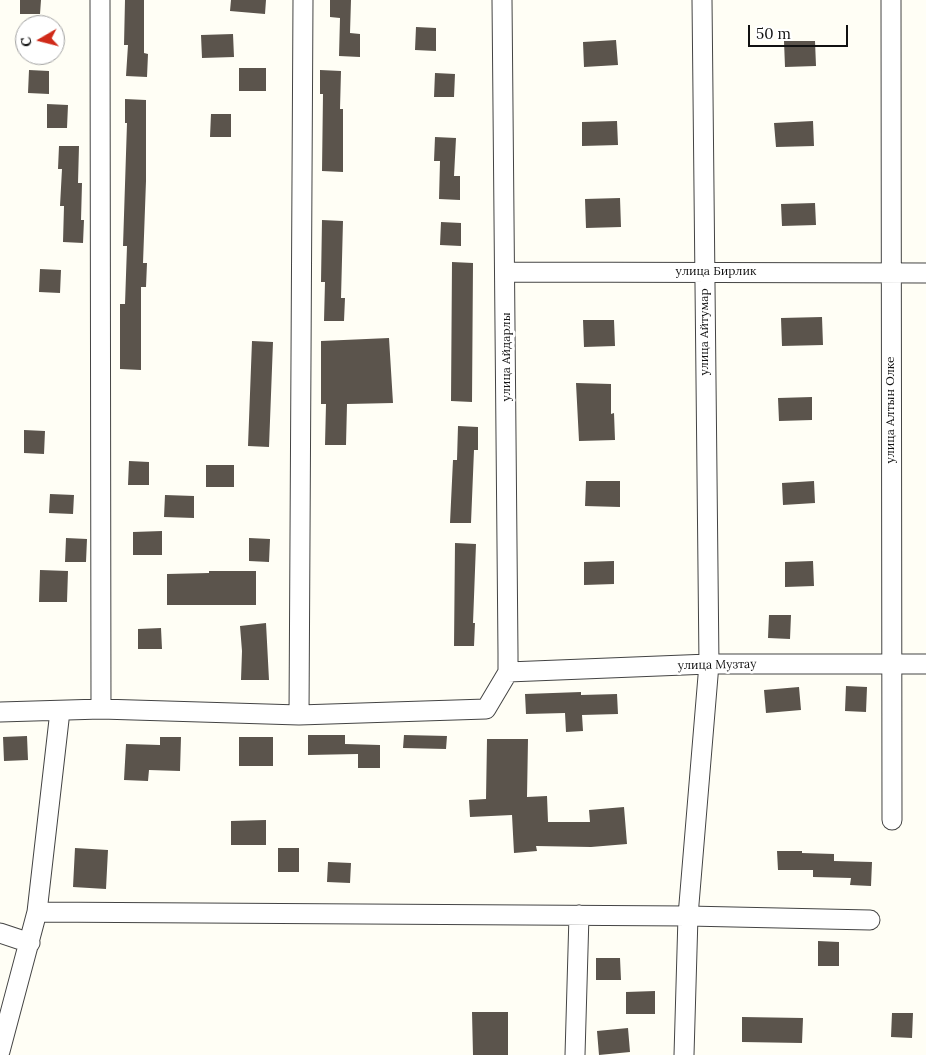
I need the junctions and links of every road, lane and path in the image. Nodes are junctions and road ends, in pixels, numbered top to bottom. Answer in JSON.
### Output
{"nodes":[{"id":1,"x":100,"y":0,"type":"edge"},
{"id":2,"x":303,"y":0,"type":"edge"},
{"id":3,"x":502,"y":0,"type":"edge"},
{"id":4,"x":702,"y":0,"type":"edge"},
{"id":5,"x":891,"y":0,"type":"edge"},
{"id":6,"x":506,"y":272,"type":"junction"},
{"id":7,"x":704,"y":272,"type":"junction"},
{"id":8,"x":891,"y":273,"type":"junction"},
{"id":9,"x":926,"y":273,"type":"edge"},
{"id":10,"x":709,"y":664,"type":"junction"},
{"id":11,"x":890,"y":664,"type":"junction"},
{"id":12,"x":926,"y":664,"type":"edge"},
{"id":13,"x":508,"y":672,"type":"junction"},
{"id":14,"x":101,"y":709,"type":"junction"},
{"id":15,"x":60,"y":711,"type":"junction"},
{"id":16,"x":0,"y":712,"type":"edge"},
{"id":17,"x":299,"y":715,"type":"junction"},
{"id":18,"x":892,"y":820,"type":"dead end"},
{"id":19,"x":37,"y":912,"type":"junction"},
{"id":20,"x":579,"y":915,"type":"junction"},
{"id":21,"x":688,"y":916,"type":"junction"},
{"id":22,"x":870,"y":920,"type":"dead end"},
{"id":23,"x":0,"y":933,"type":"edge"},
{"id":24,"x":30,"y":943,"type":"junction"},
{"id":25,"x":0,"y":1051,"type":"edge"},
{"id":26,"x":576,"y":1055,"type":"edge"},
{"id":27,"x":684,"y":1055,"type":"edge"}],
"edges":[{"from":1,"to":14,"type":"street"},
{"from":2,"to":17,"type":"street"},
{"from":3,"to":6,"type":"street","name":"улица Айдарлы"},
{"from":4,"to":7,"type":"street","name":"улица Айтумар"},
{"from":5,"to":8,"type":"street","name":"улица Алтын Олке"},
{"from":6,"to":7,"type":"street","name":"улица Бирлик"},
{"from":6,"to":13,"type":"street","name":"улица Айдарлы"},
{"from":7,"to":8,"type":"street","name":"улица Бирлик"},
{"from":7,"to":10,"type":"street","name":"улица Айтумар"},
{"from":8,"to":9,"type":"street","name":"улица Бирлик"},
{"from":8,"to":11,"type":"street","name":"улица Алтын Олке"},
{"from":10,"to":11,"type":"street","name":"улица Музтау"},
{"from":10,"to":13,"type":"street","name":"улица Музтау"},
{"from":10,"to":21,"type":"street","name":"улица Айтумар"},
{"from":11,"to":12,"type":"street","name":"улица Музтау"},
{"from":11,"to":18,"type":"street","name":"улица Алтын Олке"},
{"from":13,"to":17,"type":"street"},
{"from":14,"to":15,"type":"street"},
{"from":14,"to":17,"type":"street"},
{"from":15,"to":16,"type":"street"},
{"from":15,"to":19,"type":"street"},
{"from":19,"to":20,"type":"street"},
{"from":19,"to":24,"type":"street"},
{"from":20,"to":21,"type":"street"},
{"from":20,"to":26,"type":"street"},
{"from":21,"to":22,"type":"street"},
{"from":21,"to":27,"type":"street","name":"улица Айтумар"},
{"from":23,"to":24,"type":"street"},
{"from":24,"to":25,"type":"street"}]}
